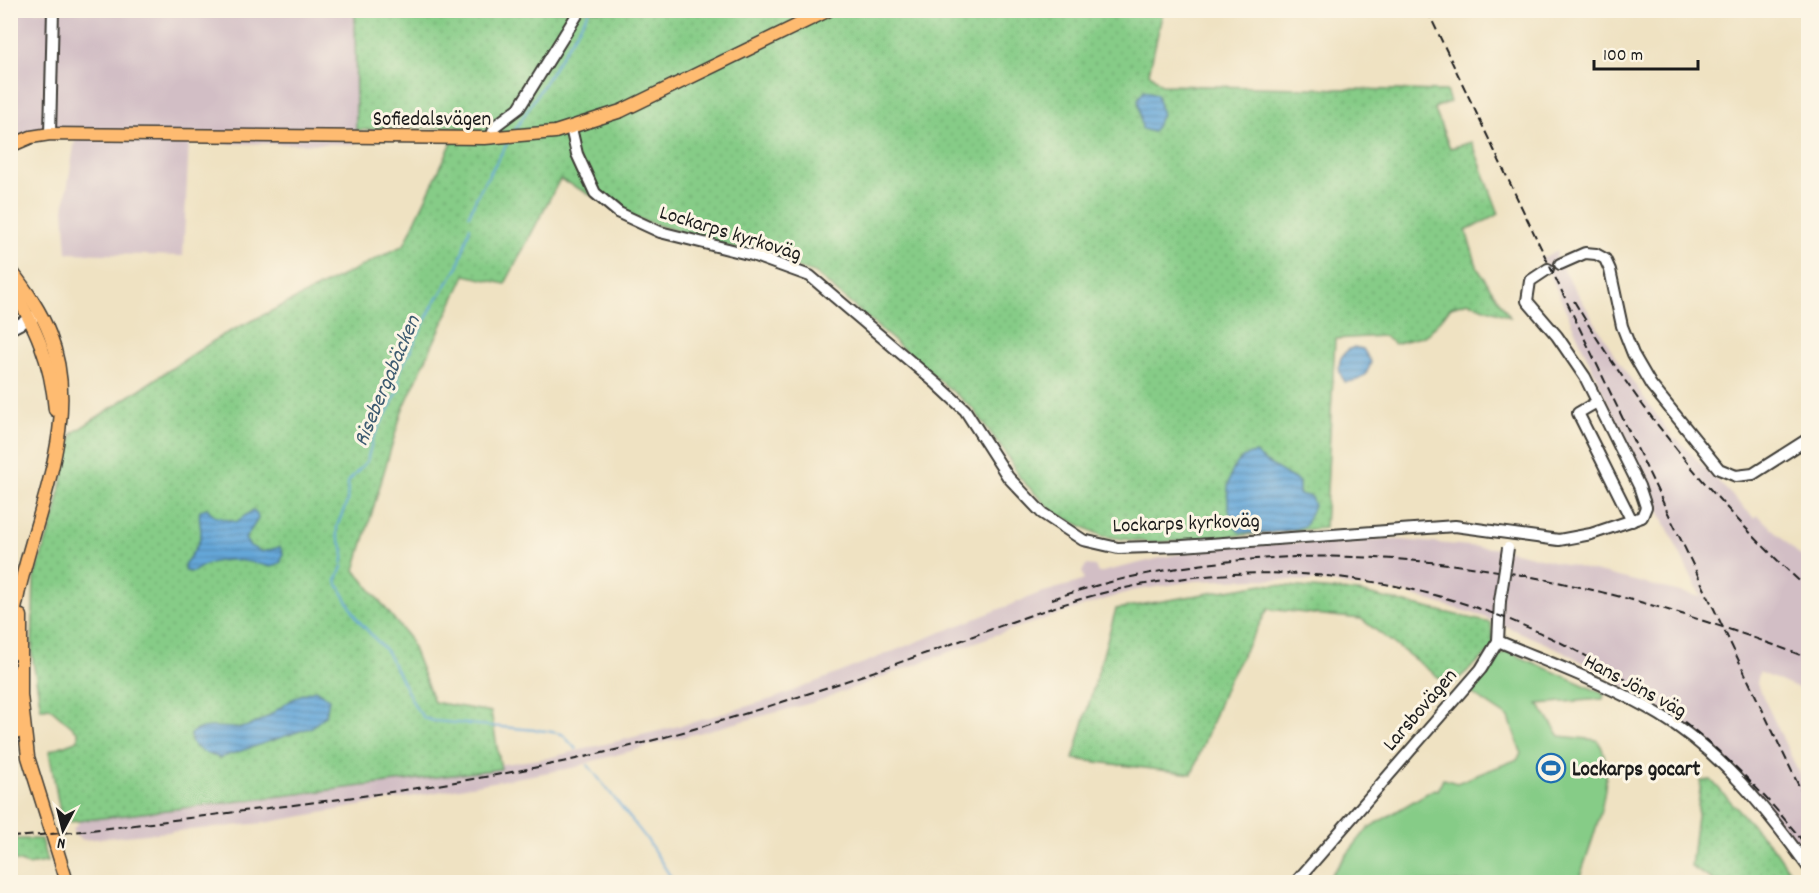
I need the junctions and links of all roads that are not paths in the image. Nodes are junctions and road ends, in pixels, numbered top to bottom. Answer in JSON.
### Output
{"nodes":[{"id":1,"x":53,"y":10,"type":"edge"},
{"id":2,"x":580,"y":10,"type":"edge"},
{"id":3,"x":829,"y":10,"type":"edge"},
{"id":4,"x":571,"y":128,"type":"junction"},
{"id":5,"x":50,"y":134,"type":"junction"},
{"id":6,"x":494,"y":138,"type":"junction"},
{"id":7,"x":10,"y":146,"type":"edge"},
{"id":8,"x":1560,"y":264,"type":"dead end"},
{"id":9,"x":10,"y":269,"type":"edge"},
{"id":10,"x":1548,"y":269,"type":"dead end"},
{"id":11,"x":10,"y":284,"type":"edge"},
{"id":12,"x":35,"y":316,"type":"junction"},
{"id":13,"x":10,"y":329,"type":"edge"},
{"id":14,"x":1597,"y":402,"type":"junction"},
{"id":15,"x":1809,"y":439,"type":"edge"},
{"id":16,"x":1632,"y":521,"type":"junction"},
{"id":17,"x":1509,"y":534,"type":"junction"},
{"id":18,"x":1498,"y":641,"type":"junction"},
{"id":19,"x":13,"y":650,"type":"edge"},
{"id":20,"x":10,"y":671,"type":"edge"},
{"id":21,"x":28,"y":757,"type":"junction"},
{"id":22,"x":1809,"y":867,"type":"edge"},
{"id":23,"x":67,"y":882,"type":"edge"},
{"id":24,"x":1296,"y":882,"type":"edge"}],
"edges":[{"from":1,"to":5,"type":"street"},
{"from":2,"to":6,"type":"street"},
{"from":3,"to":4,"type":"main road","name":"Sofiedalsvägen"},
{"from":4,"to":6,"type":"main road","name":"Sofiedalsvägen"},
{"from":4,"to":17,"type":"street","name":"Lockarps kyrkoväg"},
{"from":5,"to":6,"type":"main road","name":"Sofiedalsvägen"},
{"from":5,"to":7,"type":"main road","name":"Sofiedalsvägen"},
{"from":8,"to":15,"type":"street"},
{"from":9,"to":12,"type":"main road"},
{"from":10,"to":14,"type":"street"},
{"from":11,"to":12,"type":"main road"},
{"from":12,"to":13,"type":"street"},
{"from":12,"to":19,"type":"main road"},
{"from":14,"to":16,"type":"street"},
{"from":14,"to":16,"type":"street"},
{"from":16,"to":17,"type":"street","name":"Lockarps kyrkoväg"},
{"from":17,"to":18,"type":"street","name":"Larsbovägen","bridge":true},
{"from":18,"to":22,"type":"street","name":"Hans Jöns väg"},
{"from":18,"to":24,"type":"street","name":"Larsbovägen"},
{"from":19,"to":21,"type":"main road"},
{"from":20,"to":21,"type":"main road"},
{"from":21,"to":23,"type":"main road"}]}
